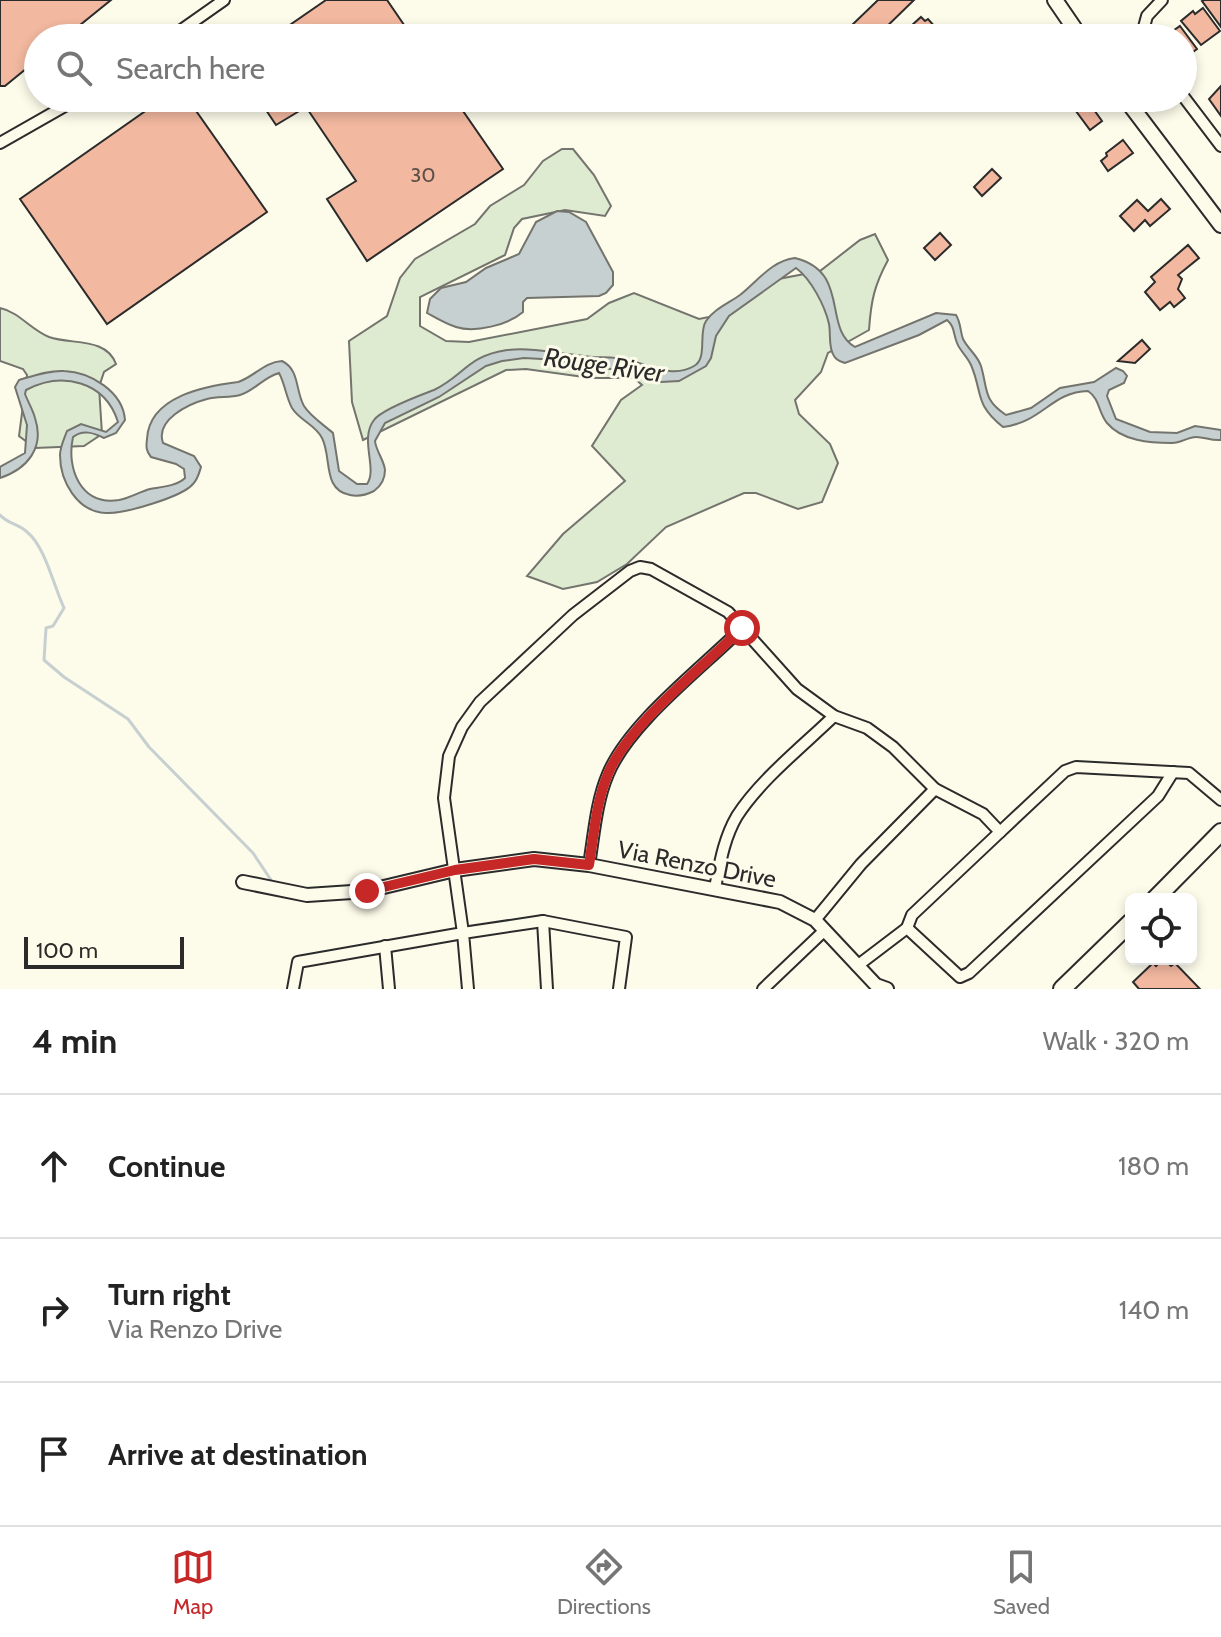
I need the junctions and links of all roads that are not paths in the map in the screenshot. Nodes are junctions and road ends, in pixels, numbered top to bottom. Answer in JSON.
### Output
{"nodes":[{"id":1,"x":224,"y":0,"type":"edge"},
{"id":2,"x":1055,"y":0,"type":"edge"},
{"id":3,"x":1162,"y":0,"type":"edge"},
{"id":4,"x":190,"y":24,"type":"edge"},
{"id":5,"x":1071,"y":24,"type":"edge"},
{"id":6,"x":1145,"y":24,"type":"edge"},
{"id":7,"x":54,"y":112,"type":"edge"},
{"id":8,"x":1136,"y":112,"type":"edge"},
{"id":9,"x":1195,"y":112,"type":"edge"},
{"id":10,"x":0,"y":143,"type":"edge"},
{"id":11,"x":1221,"y":146,"type":"edge"},
{"id":12,"x":1221,"y":225,"type":"edge"},
{"id":13,"x":742,"y":628,"type":"junction"},
{"id":14,"x":834,"y":716,"type":"junction"},
{"id":15,"x":1173,"y":772,"type":"junction"},
{"id":16,"x":935,"y":789,"type":"junction"},
{"id":17,"x":1221,"y":800,"type":"edge"},
{"id":18,"x":1000,"y":832,"type":"junction"},
{"id":19,"x":1221,"y":832,"type":"edge"},
{"id":20,"x":589,"y":865,"type":"junction"},
{"id":21,"x":455,"y":870,"type":"junction"},
{"id":22,"x":243,"y":882,"type":"dead end"},
{"id":23,"x":715,"y":888,"type":"junction"},
{"id":24,"x":1161,"y":893,"type":"edge"},
{"id":25,"x":815,"y":920,"type":"junction"},
{"id":26,"x":543,"y":921,"type":"junction"},
{"id":27,"x":907,"y":928,"type":"junction"},
{"id":28,"x":1125,"y":928,"type":"edge"},
{"id":29,"x":825,"y":930,"type":"junction"},
{"id":30,"x":463,"y":933,"type":"junction"},
{"id":31,"x":385,"y":946,"type":"junction"},
{"id":32,"x":857,"y":966,"type":"junction"},
{"id":33,"x":878,"y":988,"type":"edge"},
{"id":34,"x":293,"y":989,"type":"edge"},
{"id":35,"x":389,"y":989,"type":"edge"},
{"id":36,"x":468,"y":989,"type":"edge"},
{"id":37,"x":547,"y":989,"type":"edge"},
{"id":38,"x":619,"y":989,"type":"edge"},
{"id":39,"x":763,"y":989,"type":"edge"},
{"id":40,"x":1062,"y":989,"type":"edge"}],
"edges":[{"from":1,"to":4,"type":"street"},
{"from":2,"to":5,"type":"main road"},
{"from":3,"to":6,"type":"street"},
{"from":7,"to":10,"type":"street"},
{"from":8,"to":12,"type":"main road"},
{"from":9,"to":11,"type":"street"},
{"from":13,"to":14,"type":"street"},
{"from":13,"to":20,"type":"street"},
{"from":13,"to":21,"type":"street"},
{"from":14,"to":16,"type":"street"},
{"from":14,"to":23,"type":"street"},
{"from":15,"to":17,"type":"street"},
{"from":15,"to":18,"type":"street"},
{"from":15,"to":27,"type":"street"},
{"from":16,"to":18,"type":"street"},
{"from":16,"to":25,"type":"street"},
{"from":18,"to":27,"type":"street"},
{"from":19,"to":24,"type":"main road"},
{"from":20,"to":21,"type":"street","name":"Via Renzo Drive"},
{"from":20,"to":23,"type":"street","name":"Via Renzo Drive"},
{"from":21,"to":22,"type":"street","name":"Via Renzo Drive"},
{"from":21,"to":30,"type":"street"},
{"from":23,"to":25,"type":"street","name":"Via Renzo Drive"},
{"from":25,"to":29,"type":"street","name":"Via Renzo Drive"},
{"from":26,"to":30,"type":"street"},
{"from":26,"to":37,"type":"street"},
{"from":26,"to":38,"type":"street"},
{"from":27,"to":32,"type":"street"},
{"from":28,"to":40,"type":"main road"},
{"from":29,"to":32,"type":"street","name":"Via Renzo Drive"},
{"from":29,"to":39,"type":"street"},
{"from":30,"to":31,"type":"street"},
{"from":30,"to":36,"type":"street"},
{"from":31,"to":34,"type":"street"},
{"from":31,"to":35,"type":"street"},
{"from":32,"to":33,"type":"street","name":"Via Renzo Drive"}]}
